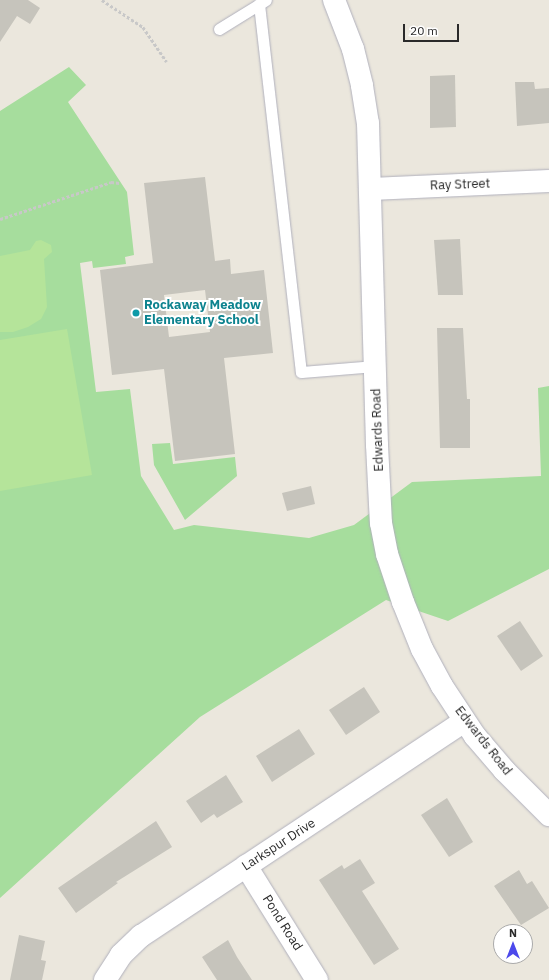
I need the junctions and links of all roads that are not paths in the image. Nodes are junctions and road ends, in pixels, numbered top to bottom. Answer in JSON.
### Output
{"nodes":[{"id":1,"x":334,"y":0,"type":"edge"},
{"id":2,"x":262,"y":2,"type":"edge"},
{"id":3,"x":219,"y":29,"type":"dead end"},
{"id":4,"x":549,"y":181,"type":"edge"},
{"id":5,"x":371,"y":189,"type":"junction"},
{"id":6,"x":376,"y":366,"type":"junction"},
{"id":7,"x":464,"y":721,"type":"junction"},
{"id":8,"x":549,"y":815,"type":"edge"},
{"id":9,"x":246,"y":866,"type":"junction"},
{"id":10,"x":105,"y":980,"type":"edge"},
{"id":11,"x":317,"y":980,"type":"edge"}],
"edges":[{"from":1,"to":5,"type":"street","name":"Edwards Road"},
{"from":2,"to":3,"type":"lane"},
{"from":2,"to":6,"type":"lane"},
{"from":4,"to":5,"type":"street","name":"Ray Street"},
{"from":5,"to":6,"type":"street","name":"Edwards Road"},
{"from":6,"to":7,"type":"street","name":"Edwards Road"},
{"from":7,"to":8,"type":"street","name":"Edwards Road"},
{"from":7,"to":9,"type":"street","name":"Larkspur Drive"},
{"from":9,"to":10,"type":"street","name":"Larkspur Drive"},
{"from":9,"to":11,"type":"street","name":"Pond Road"}]}
